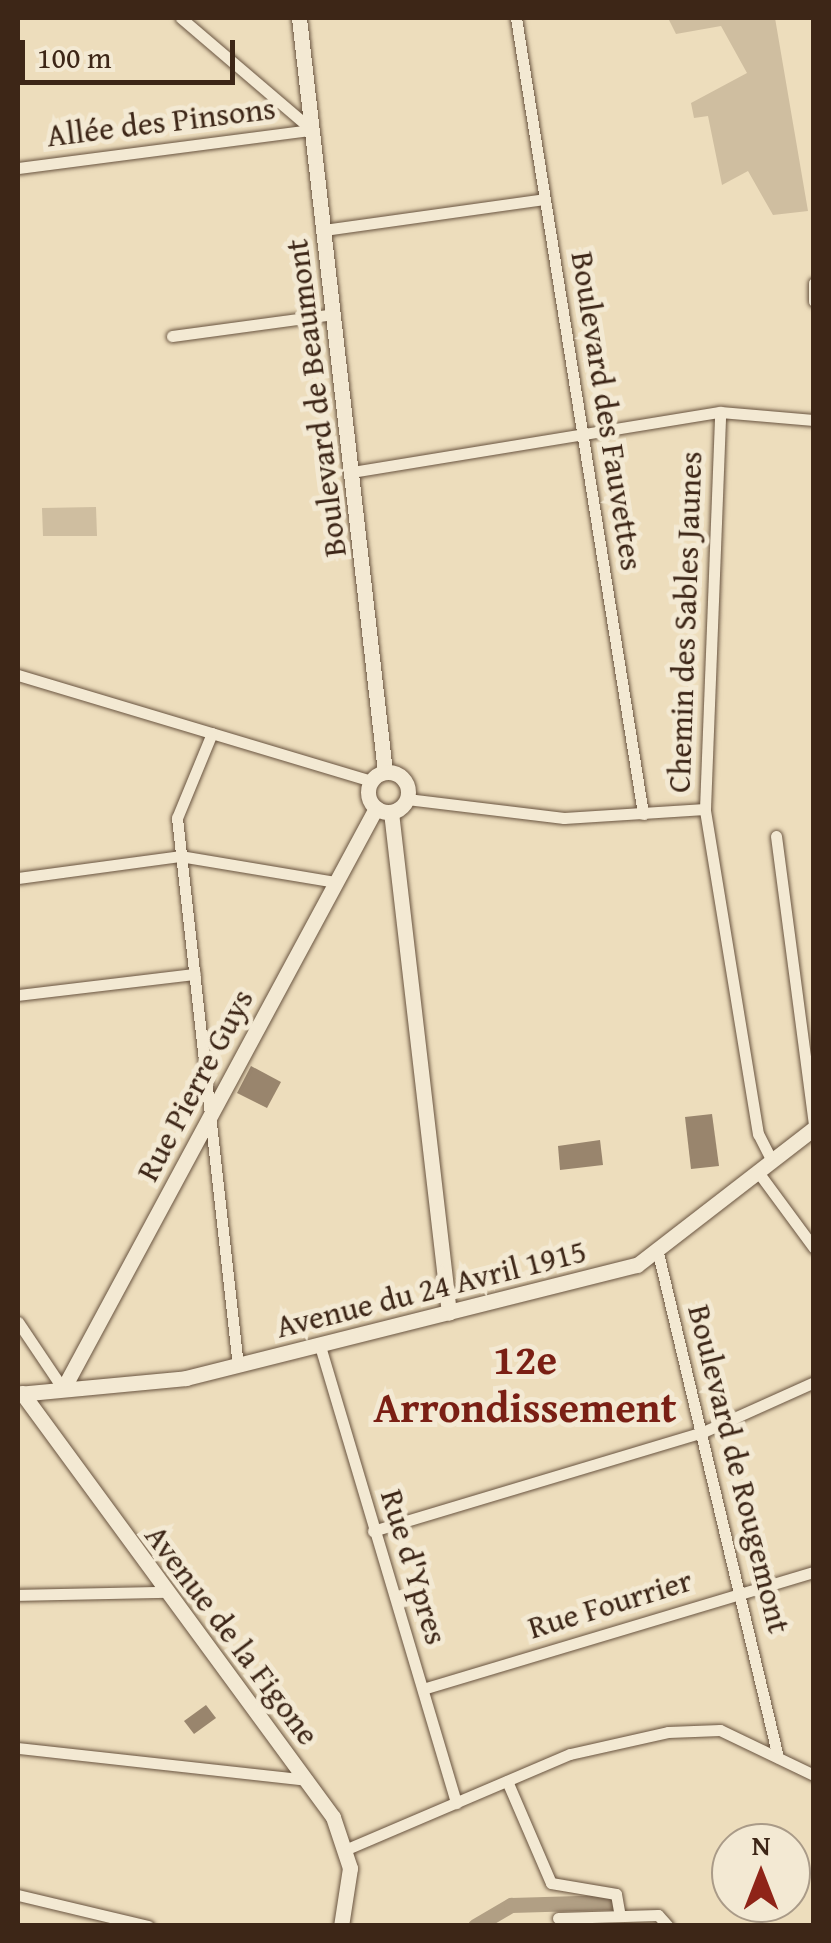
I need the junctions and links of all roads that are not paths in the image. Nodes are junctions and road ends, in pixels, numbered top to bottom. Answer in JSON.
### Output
{"nodes":[{"id":1,"x":182,"y":18,"type":"edge"},
{"id":2,"x":299,"y":18,"type":"edge"},
{"id":3,"x":516,"y":18,"type":"edge"},
{"id":4,"x":312,"y":130,"type":"junction"},
{"id":5,"x":18,"y":168,"type":"edge"},
{"id":6,"x":544,"y":199,"type":"junction"},
{"id":7,"x":324,"y":230,"type":"junction"},
{"id":8,"x":814,"y":283,"type":"edge"},
{"id":9,"x":814,"y":301,"type":"edge"},
{"id":10,"x":334,"y":314,"type":"junction"},
{"id":11,"x":172,"y":336,"type":"dead end"},
{"id":12,"x":720,"y":412,"type":"junction"},
{"id":13,"x":814,"y":420,"type":"edge"},
{"id":14,"x":583,"y":435,"type":"junction"},
{"id":15,"x":352,"y":472,"type":"junction"},
{"id":16,"x":18,"y":676,"type":"edge"},
{"id":17,"x":212,"y":733,"type":"junction"},
{"id":18,"x":378,"y":776,"type":"junction"},
{"id":19,"x":407,"y":799,"type":"junction"},
{"id":20,"x":383,"y":810,"type":"junction"},
{"id":21,"x":705,"y":810,"type":"junction"},
{"id":22,"x":643,"y":814,"type":"junction"},
{"id":23,"x":776,"y":836,"type":"dead end"},
{"id":24,"x":180,"y":856,"type":"junction"},
{"id":25,"x":18,"y":878,"type":"edge"},
{"id":26,"x":335,"y":882,"type":"junction"},
{"id":27,"x":195,"y":974,"type":"junction"},
{"id":28,"x":18,"y":995,"type":"edge"},
{"id":29,"x":210,"y":1117,"type":"junction"},
{"id":30,"x":814,"y":1125,"type":"edge"},
{"id":31,"x":772,"y":1161,"type":"junction"},
{"id":32,"x":758,"y":1172,"type":"junction"},
{"id":33,"x":814,"y":1248,"type":"edge"},
{"id":34,"x":658,"y":1253,"type":"junction"},
{"id":35,"x":449,"y":1313,"type":"junction"},
{"id":36,"x":18,"y":1322,"type":"edge"},
{"id":37,"x":320,"y":1346,"type":"junction"},
{"id":38,"x":238,"y":1366,"type":"junction"},
{"id":39,"x":814,"y":1382,"type":"edge"},
{"id":40,"x":63,"y":1389,"type":"junction"},
{"id":41,"x":20,"y":1394,"type":"edge"},
{"id":42,"x":703,"y":1432,"type":"junction"},
{"id":43,"x":373,"y":1531,"type":"junction"},
{"id":44,"x":814,"y":1572,"type":"edge"},
{"id":45,"x":163,"y":1592,"type":"junction"},
{"id":46,"x":742,"y":1593,"type":"junction"},
{"id":47,"x":18,"y":1595,"type":"edge"},
{"id":48,"x":423,"y":1689,"type":"junction"},
{"id":49,"x":18,"y":1748,"type":"edge"},
{"id":50,"x":778,"y":1757,"type":"junction"},
{"id":51,"x":814,"y":1774,"type":"edge"},
{"id":52,"x":308,"y":1780,"type":"junction"},
{"id":53,"x":506,"y":1781,"type":"junction"},
{"id":54,"x":456,"y":1803,"type":"junction"},
{"id":55,"x":347,"y":1849,"type":"junction"},
{"id":56,"x":18,"y":1895,"type":"edge"},
{"id":57,"x":620,"y":1907,"type":"junction"},
{"id":58,"x":558,"y":1918,"type":"dead end"},
{"id":59,"x":148,"y":1926,"type":"edge"},
{"id":60,"x":341,"y":1926,"type":"edge"},
{"id":61,"x":668,"y":1926,"type":"edge"}],
"edges":[{"from":1,"to":4,"type":"street"},
{"from":2,"to":4,"type":"street","name":"Boulevard de Beaumont"},
{"from":3,"to":6,"type":"street","name":"Boulevard des Fauvettes"},
{"from":4,"to":5,"type":"street","name":"Allée des Pinsons"},
{"from":4,"to":7,"type":"street","name":"Boulevard de Beaumont"},
{"from":6,"to":7,"type":"street"},
{"from":6,"to":14,"type":"street","name":"Boulevard des Fauvettes"},
{"from":7,"to":10,"type":"street","name":"Boulevard de Beaumont"},
{"from":8,"to":9,"type":"street"},
{"from":10,"to":11,"type":"street"},
{"from":10,"to":15,"type":"street","name":"Boulevard de Beaumont"},
{"from":12,"to":13,"type":"street","name":"Chemin des Sables Jaunes"},
{"from":12,"to":14,"type":"street"},
{"from":12,"to":21,"type":"street","name":"Chemin des Sables Jaunes"},
{"from":14,"to":15,"type":"street"},
{"from":14,"to":22,"type":"street","name":"Boulevard des Fauvettes"},
{"from":15,"to":18,"type":"street","name":"Boulevard de Beaumont"},
{"from":16,"to":17,"type":"street"},
{"from":17,"to":18,"type":"street"},
{"from":17,"to":24,"type":"street"},
{"from":18,"to":19,"type":"street"},
{"from":18,"to":20,"type":"street","name":"Boulevard de Beaumont"},
{"from":19,"to":20,"type":"street"},
{"from":19,"to":22,"type":"street","name":"Chemin des Sables Jaunes"},
{"from":20,"to":26,"type":"street","name":"Rue Pierre Guys"},
{"from":20,"to":35,"type":"street"},
{"from":21,"to":22,"type":"street","name":"Chemin des Sables Jaunes"},
{"from":21,"to":31,"type":"street"},
{"from":23,"to":30,"type":"street"},
{"from":24,"to":25,"type":"street"},
{"from":24,"to":26,"type":"street"},
{"from":24,"to":27,"type":"street"},
{"from":26,"to":29,"type":"street","name":"Rue Pierre Guys"},
{"from":27,"to":28,"type":"street"},
{"from":27,"to":29,"type":"street"},
{"from":29,"to":38,"type":"street"},
{"from":29,"to":40,"type":"street","name":"Rue Pierre Guys"},
{"from":30,"to":31,"type":"street","name":"Avenue du 24 Avril 1915"},
{"from":31,"to":32,"type":"street","name":"Avenue du 24 Avril 1915"},
{"from":32,"to":33,"type":"street"},
{"from":32,"to":34,"type":"street","name":"Avenue du 24 Avril 1915"},
{"from":34,"to":35,"type":"street","name":"Avenue du 24 Avril 1915"},
{"from":34,"to":42,"type":"street","name":"Boulevard de Rougemont"},
{"from":35,"to":37,"type":"street","name":"Avenue du 24 Avril 1915"},
{"from":36,"to":40,"type":"street"},
{"from":37,"to":38,"type":"street","name":"Avenue du 24 Avril 1915"},
{"from":37,"to":43,"type":"street","name":"Rue d'Ypres"},
{"from":38,"to":40,"type":"street","name":"Avenue du 24 Avril 1915"},
{"from":39,"to":42,"type":"street"},
{"from":40,"to":41,"type":"street","name":"Avenue du 24 Avril 1915"},
{"from":41,"to":45,"type":"street","name":"Avenue de la Figone"},
{"from":42,"to":43,"type":"street"},
{"from":42,"to":46,"type":"street","name":"Boulevard de Rougemont"},
{"from":43,"to":48,"type":"street","name":"Rue d'Ypres"},
{"from":44,"to":46,"type":"street","name":"Rue Fourrier"},
{"from":45,"to":47,"type":"street"},
{"from":45,"to":52,"type":"street","name":"Avenue de la Figone"},
{"from":46,"to":48,"type":"street","name":"Rue Fourrier"},
{"from":46,"to":50,"type":"street","name":"Boulevard de Rougemont"},
{"from":48,"to":54,"type":"street","name":"Rue d'Ypres"},
{"from":49,"to":52,"type":"street"},
{"from":50,"to":51,"type":"street"},
{"from":50,"to":53,"type":"street"},
{"from":52,"to":55,"type":"street","name":"Avenue de la Figone"},
{"from":53,"to":54,"type":"street"},
{"from":53,"to":57,"type":"street"},
{"from":54,"to":55,"type":"street"},
{"from":55,"to":60,"type":"street"},
{"from":56,"to":59,"type":"street"},
{"from":57,"to":58,"type":"street"},
{"from":57,"to":61,"type":"street"}]}
